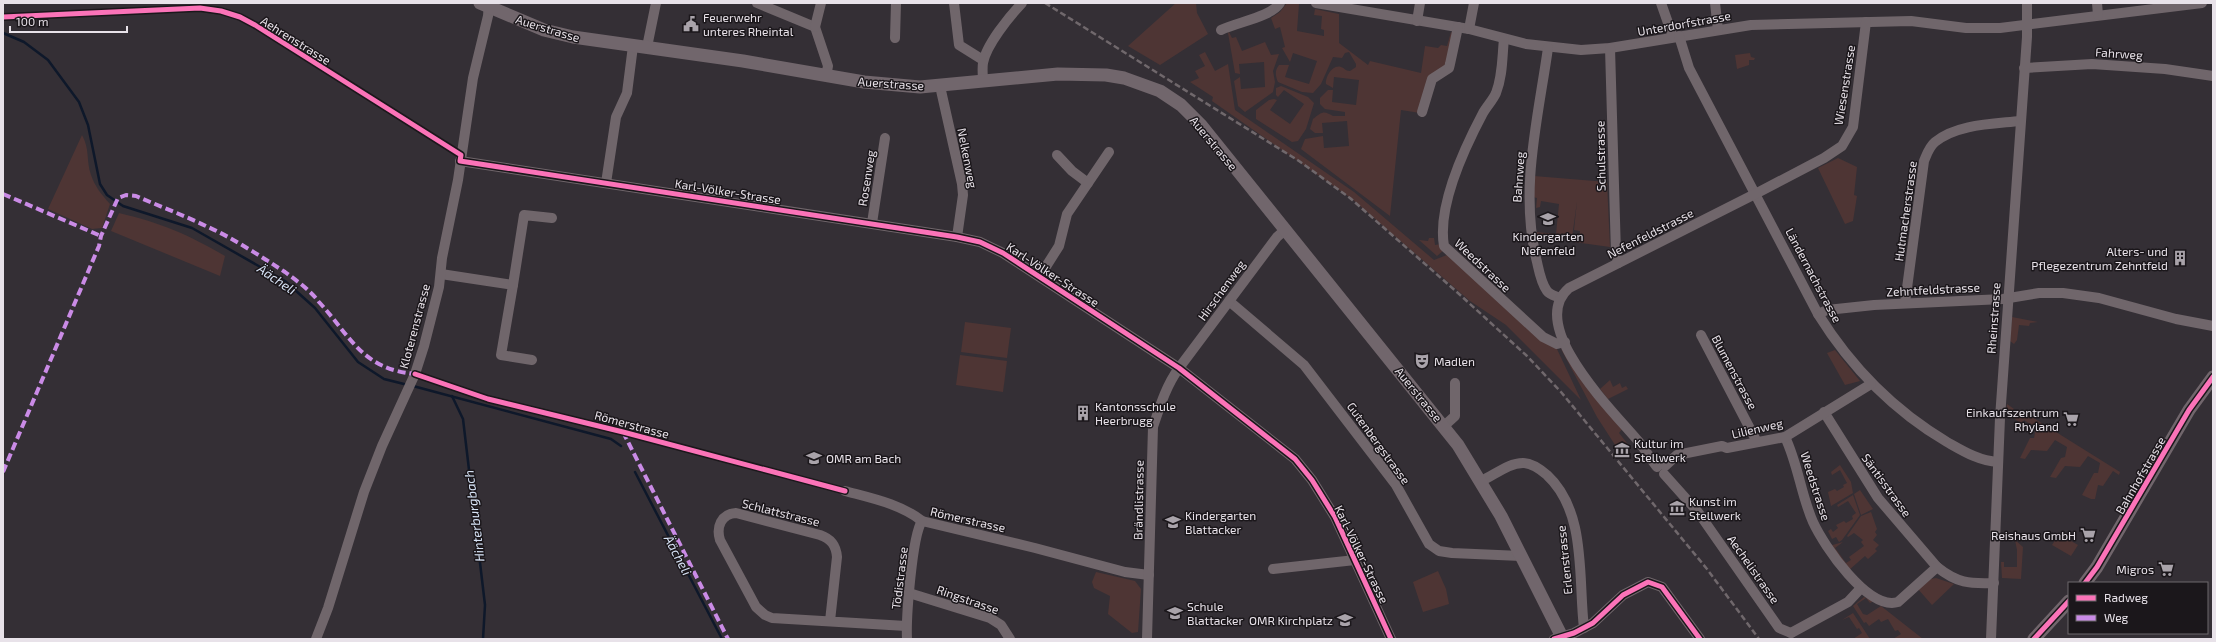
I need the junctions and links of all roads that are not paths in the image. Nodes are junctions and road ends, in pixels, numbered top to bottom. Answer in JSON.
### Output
{"nodes":[{"id":1,"x":656,"y":3,"type":"edge"},
{"id":2,"x":757,"y":3,"type":"edge"},
{"id":3,"x":821,"y":3,"type":"edge"},
{"id":4,"x":896,"y":3,"type":"edge"},
{"id":5,"x":954,"y":3,"type":"edge"},
{"id":6,"x":1022,"y":3,"type":"edge"},
{"id":7,"x":1280,"y":3,"type":"edge"},
{"id":8,"x":1316,"y":3,"type":"edge"},
{"id":9,"x":1420,"y":3,"type":"edge"},
{"id":10,"x":1474,"y":3,"type":"edge"},
{"id":11,"x":1661,"y":3,"type":"edge"},
{"id":12,"x":1716,"y":3,"type":"edge"},
{"id":13,"x":2027,"y":3,"type":"edge"},
{"id":14,"x":2097,"y":3,"type":"edge"},
{"id":15,"x":2202,"y":3,"type":"edge"},
{"id":16,"x":486,"y":4,"type":"edge"},
{"id":17,"x":2098,"y":15,"type":"junction"},
{"id":18,"x":1417,"y":21,"type":"junction"},
{"id":19,"x":1866,"y":22,"type":"junction"},
{"id":20,"x":2027,"y":24,"type":"junction"},
{"id":21,"x":815,"y":27,"type":"junction"},
{"id":22,"x":1458,"y":27,"type":"junction"},
{"id":23,"x":1470,"y":29,"type":"junction"},
{"id":24,"x":1221,"y":30,"type":"dead end"},
{"id":25,"x":1718,"y":30,"type":"junction"},
{"id":26,"x":1676,"y":36,"type":"junction"},
{"id":27,"x":895,"y":38,"type":"dead end"},
{"id":28,"x":1504,"y":39,"type":"junction"},
{"id":29,"x":633,"y":46,"type":"junction"},
{"id":30,"x":647,"y":47,"type":"junction"},
{"id":31,"x":1548,"y":48,"type":"junction"},
{"id":32,"x":1610,"y":48,"type":"junction"},
{"id":33,"x":983,"y":60,"type":"junction"},
{"id":34,"x":2024,"y":68,"type":"junction"},
{"id":35,"x":826,"y":76,"type":"junction"},
{"id":36,"x":2213,"y":76,"type":"edge"},
{"id":37,"x":983,"y":82,"type":"junction"},
{"id":38,"x":940,"y":86,"type":"junction"},
{"id":39,"x":1422,"y":112,"type":"dead end"},
{"id":40,"x":2020,"y":121,"type":"junction"},
{"id":41,"x":885,"y":138,"type":"dead end"},
{"id":42,"x":1109,"y":152,"type":"dead end"},
{"id":43,"x":1057,"y":155,"type":"dead end"},
{"id":44,"x":460,"y":161,"type":"junction"},
{"id":45,"x":606,"y":183,"type":"junction"},
{"id":46,"x":1088,"y":183,"type":"junction"},
{"id":47,"x":1755,"y":194,"type":"junction"},
{"id":48,"x":552,"y":218,"type":"dead end"},
{"id":49,"x":872,"y":223,"type":"junction"},
{"id":50,"x":1286,"y":229,"type":"junction"},
{"id":51,"x":957,"y":237,"type":"junction"},
{"id":52,"x":1618,"y":262,"type":"junction"},
{"id":53,"x":441,"y":274,"type":"junction"},
{"id":54,"x":1040,"y":276,"type":"junction"},
{"id":55,"x":513,"y":285,"type":"junction"},
{"id":56,"x":2008,"y":297,"type":"junction"},
{"id":57,"x":1560,"y":298,"type":"junction"},
{"id":58,"x":1229,"y":300,"type":"junction"},
{"id":59,"x":1905,"y":303,"type":"junction"},
{"id":60,"x":1818,"y":314,"type":"junction"},
{"id":61,"x":2213,"y":326,"type":"edge"},
{"id":62,"x":1701,"y":335,"type":"dead end"},
{"id":63,"x":1565,"y":342,"type":"junction"},
{"id":64,"x":532,"y":360,"type":"dead end"},
{"id":65,"x":1179,"y":368,"type":"junction"},
{"id":66,"x":2213,"y":378,"type":"edge"},
{"id":67,"x":1455,"y":383,"type":"dead end"},
{"id":68,"x":1871,"y":384,"type":"junction"},
{"id":69,"x":1824,"y":412,"type":"junction"},
{"id":70,"x":1444,"y":426,"type":"junction"},
{"id":71,"x":1785,"y":437,"type":"junction"},
{"id":72,"x":1757,"y":442,"type":"junction"},
{"id":73,"x":1998,"y":462,"type":"junction"},
{"id":74,"x":1662,"y":469,"type":"junction"},
{"id":75,"x":1481,"y":481,"type":"junction"},
{"id":76,"x":845,"y":491,"type":"dead end"},
{"id":77,"x":922,"y":521,"type":"junction"},
{"id":78,"x":1521,"y":556,"type":"junction"},
{"id":79,"x":1355,"y":560,"type":"junction"},
{"id":80,"x":1937,"y":567,"type":"junction"},
{"id":81,"x":1273,"y":569,"type":"dead end"},
{"id":82,"x":1150,"y":575,"type":"junction"},
{"id":83,"x":2086,"y":582,"type":"edge"},
{"id":84,"x":1994,"y":583,"type":"junction"},
{"id":85,"x":1861,"y":588,"type":"junction"},
{"id":86,"x":909,"y":593,"type":"junction"},
{"id":87,"x":2068,"y":602,"type":"edge"},
{"id":88,"x":830,"y":621,"type":"junction"},
{"id":89,"x":906,"y":626,"type":"junction"},
{"id":90,"x":1584,"y":628,"type":"junction"},
{"id":91,"x":1791,"y":636,"type":"edge"},
{"id":92,"x":1559,"y":638,"type":"edge"},
{"id":93,"x":1993,"y":638,"type":"edge"},
{"id":94,"x":316,"y":639,"type":"edge"},
{"id":95,"x":907,"y":639,"type":"edge"},
{"id":96,"x":1010,"y":639,"type":"edge"},
{"id":97,"x":1147,"y":639,"type":"edge"},
{"id":98,"x":1392,"y":639,"type":"edge"},
{"id":99,"x":1700,"y":639,"type":"edge"},
{"id":100,"x":2034,"y":639,"type":"edge"}],
"edges":[{"from":1,"to":30,"type":"street"},
{"from":2,"to":21,"type":"street"},
{"from":3,"to":21,"type":"street"},
{"from":4,"to":27,"type":"street"},
{"from":5,"to":33,"type":"street"},
{"from":6,"to":33,"type":"street"},
{"from":7,"to":24,"type":"street"},
{"from":8,"to":18,"type":"street","name":"Unterdorfstrasse"},
{"from":9,"to":18,"type":"street"},
{"from":10,"to":23,"type":"street"},
{"from":11,"to":26,"type":"street","name":"Ländernachstrasse"},
{"from":12,"to":25,"type":"street"},
{"from":13,"to":20,"type":"street","name":"Rheinstrasse"},
{"from":14,"to":17,"type":"street"},
{"from":15,"to":17,"type":"street","name":"Unterdorfstrasse"},
{"from":16,"to":29,"type":"main road","name":"Auerstrasse"},
{"from":16,"to":44,"type":"street","name":"Kloterenstrasse"},
{"from":17,"to":20,"type":"street","name":"Unterdorfstrasse"},
{"from":18,"to":22,"type":"street","name":"Unterdorfstrasse"},
{"from":19,"to":20,"type":"street","name":"Unterdorfstrasse"},
{"from":19,"to":25,"type":"street","name":"Unterdorfstrasse"},
{"from":19,"to":47,"type":"street","name":"Wiesenstrasse"},
{"from":20,"to":34,"type":"street","name":"Rheinstrasse"},
{"from":21,"to":35,"type":"street"},
{"from":22,"to":23,"type":"street","name":"Unterdorfstrasse"},
{"from":22,"to":39,"type":"street"},
{"from":23,"to":28,"type":"street","name":"Unterdorfstrasse"},
{"from":25,"to":26,"type":"street","name":"Unterdorfstrasse"},
{"from":26,"to":32,"type":"street","name":"Unterdorfstrasse"},
{"from":26,"to":47,"type":"street","name":"Ländernachstrasse"},
{"from":28,"to":31,"type":"street","name":"Unterdorfstrasse"},
{"from":28,"to":63,"type":"street","name":"Weedstrasse"},
{"from":29,"to":30,"type":"main road","name":"Auerstrasse"},
{"from":29,"to":45,"type":"street"},
{"from":30,"to":35,"type":"main road","name":"Auerstrasse"},
{"from":31,"to":32,"type":"street","name":"Unterdorfstrasse"},
{"from":31,"to":57,"type":"street","name":"Bahnweg"},
{"from":32,"to":52,"type":"street","name":"Schulstrasse"},
{"from":33,"to":37,"type":"street"},
{"from":34,"to":36,"type":"street","name":"Fahrweg"},
{"from":34,"to":40,"type":"street","name":"Rheinstrasse"},
{"from":35,"to":38,"type":"main road","name":"Auerstrasse"},
{"from":37,"to":38,"type":"main road","name":"Auerstrasse"},
{"from":37,"to":50,"type":"main road","name":"Auerstrasse"},
{"from":38,"to":51,"type":"street","name":"Nelkenweg"},
{"from":40,"to":56,"type":"street","name":"Rheinstrasse"},
{"from":40,"to":59,"type":"street","name":"Hutmacherstrasse"},
{"from":41,"to":49,"type":"street","name":"Rosenweg"},
{"from":42,"to":46,"type":"street","name":"Karl-Völker-Strasse"},
{"from":43,"to":46,"type":"street"},
{"from":44,"to":45,"type":"street","name":"Karl-Völker-Strasse"},
{"from":44,"to":53,"type":"street","name":"Kloterenstrasse"},
{"from":45,"to":49,"type":"street","name":"Karl-Völker-Strasse"},
{"from":46,"to":54,"type":"street","name":"Karl-Völker-Strasse"},
{"from":47,"to":52,"type":"street","name":"Nefenfeldstrasse"},
{"from":47,"to":60,"type":"street","name":"Ländernachstrasse"},
{"from":48,"to":55,"type":"street"},
{"from":49,"to":51,"type":"street","name":"Karl-Völker-Strasse"},
{"from":50,"to":58,"type":"street","name":"Hirschenweg"},
{"from":50,"to":70,"type":"main road","name":"Auerstrasse"},
{"from":51,"to":54,"type":"street","name":"Karl-Völker-Strasse"},
{"from":52,"to":57,"type":"street","name":"Nefenfeldstrasse"},
{"from":53,"to":55,"type":"street"},
{"from":53,"to":94,"type":"street","name":"Kloterenstrasse"},
{"from":54,"to":65,"type":"street","name":"Karl-Völker-Strasse"},
{"from":55,"to":64,"type":"street"},
{"from":56,"to":59,"type":"street","name":"Zehntfeldstrasse"},
{"from":56,"to":61,"type":"street","name":"Zehntfeldstrasse"},
{"from":56,"to":73,"type":"street","name":"Rheinstrasse"},
{"from":57,"to":63,"type":"street","name":"Aechelistrasse"},
{"from":58,"to":65,"type":"street","name":"Hirschenweg"},
{"from":58,"to":78,"type":"street","name":"Gutenbergstrasse"},
{"from":59,"to":60,"type":"street","name":"Zehntfeldstrasse"},
{"from":60,"to":68,"type":"street","name":"Ländernachstrasse"},
{"from":62,"to":72,"type":"street","name":"Blumenstrasse"},
{"from":63,"to":74,"type":"street","name":"Aechelistrasse"},
{"from":65,"to":79,"type":"street","name":"Karl-Völker-Strasse"},
{"from":65,"to":82,"type":"street","name":"Brändlistrasse"},
{"from":66,"to":83,"type":"main road","name":"Bahnhofstrasse"},
{"from":67,"to":70,"type":"street"},
{"from":68,"to":69,"type":"street","name":"Lilienweg"},
{"from":68,"to":73,"type":"street","name":"Ländernachstrasse"},
{"from":69,"to":71,"type":"street","name":"Lilienweg"},
{"from":69,"to":80,"type":"street","name":"Säntisstrasse"},
{"from":70,"to":75,"type":"main road","name":"Auerstrasse"},
{"from":71,"to":72,"type":"street","name":"Lilienweg"},
{"from":71,"to":85,"type":"street","name":"Weedstrasse"},
{"from":72,"to":74,"type":"street","name":"Lilienweg"},
{"from":73,"to":84,"type":"street","name":"Rheinstrasse"},
{"from":74,"to":91,"type":"street","name":"Aechelistrasse"},
{"from":75,"to":78,"type":"main road","name":"Auerstrasse"},
{"from":75,"to":90,"type":"street","name":"Erlenstrasse"},
{"from":76,"to":77,"type":"street","name":"Römerstrasse"},
{"from":77,"to":82,"type":"street","name":"Römerstrasse"},
{"from":77,"to":86,"type":"street","name":"Tödistrasse"},
{"from":78,"to":92,"type":"main road","name":"Auerstrasse"},
{"from":79,"to":81,"type":"street"},
{"from":79,"to":98,"type":"street","name":"Karl-Völker-Strasse"},
{"from":80,"to":84,"type":"street","name":"Säntisstrasse"},
{"from":80,"to":85,"type":"street","name":"Weedstrasse"},
{"from":82,"to":97,"type":"street","name":"Brändlistrasse"},
{"from":84,"to":93,"type":"street","name":"Rheinstrasse"},
{"from":85,"to":91,"type":"street"},
{"from":86,"to":89,"type":"street","name":"Tödistrasse"},
{"from":86,"to":96,"type":"street","name":"Ringstrasse"},
{"from":87,"to":100,"type":"main road"},
{"from":88,"to":88,"type":"street","name":"Schlattstrasse"},
{"from":88,"to":89,"type":"street","name":"Schlattstrasse"},
{"from":89,"to":95,"type":"street","name":"Tödistrasse"},
{"from":90,"to":92,"type":"street"},
{"from":90,"to":99,"type":"street"}]}
